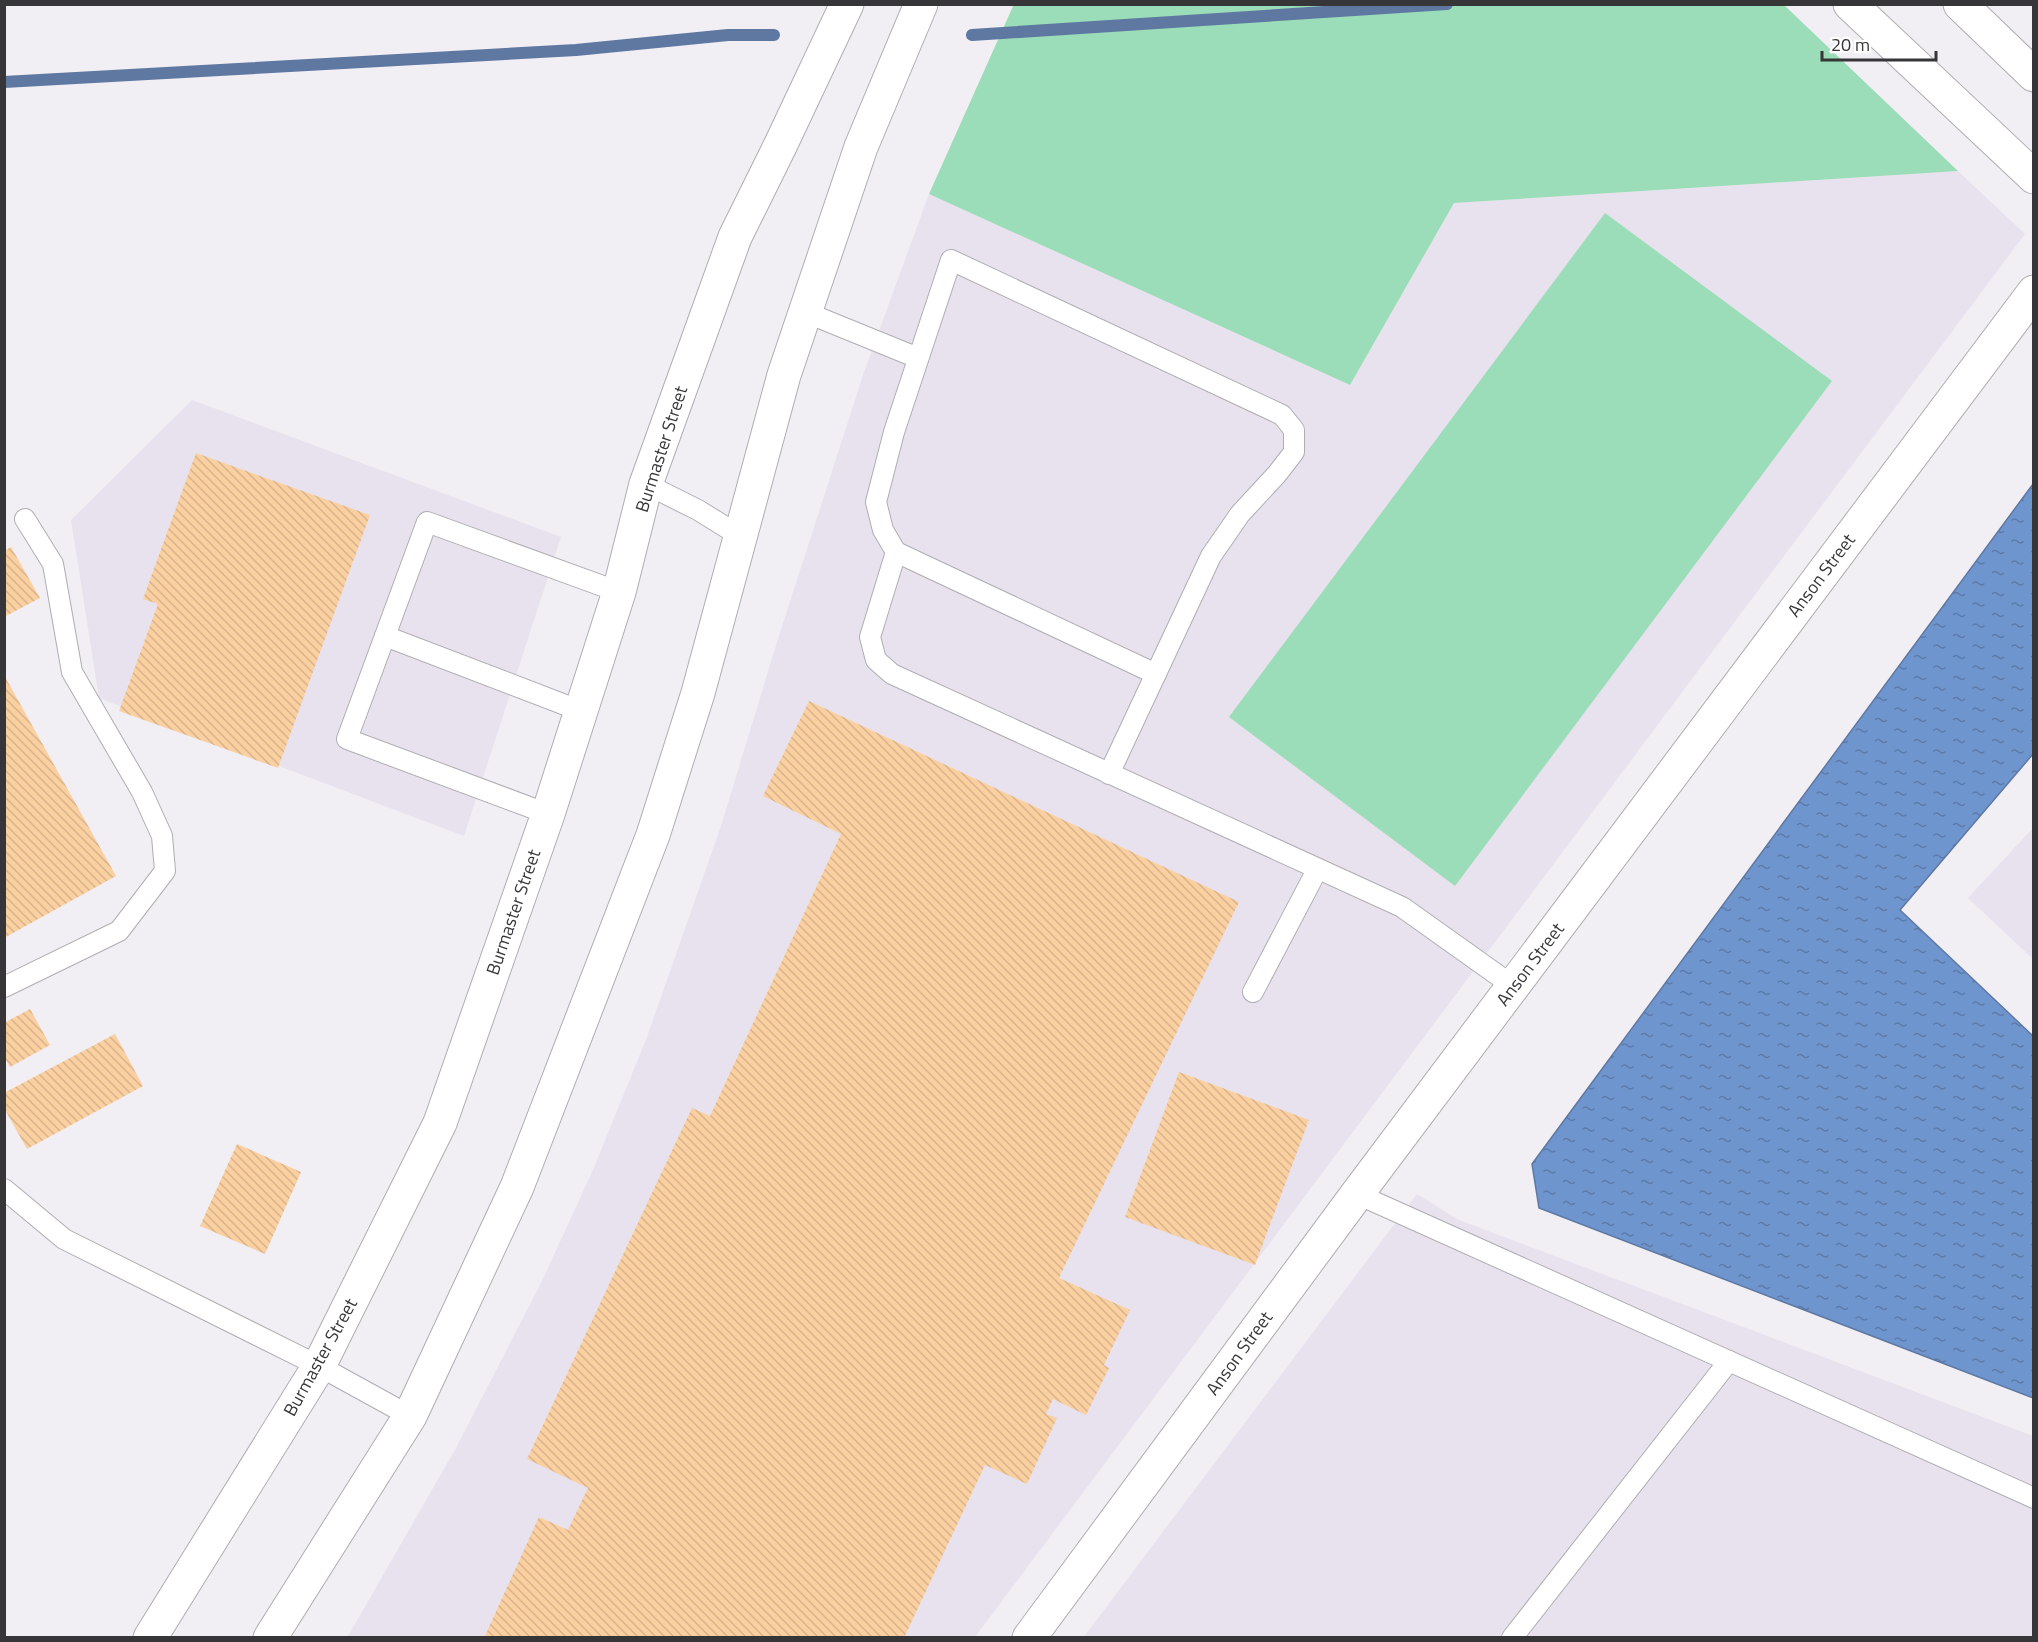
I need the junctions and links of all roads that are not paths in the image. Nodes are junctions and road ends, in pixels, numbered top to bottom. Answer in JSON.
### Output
{"nodes":[{"id":1,"x":847,"y":4,"type":"edge"},
{"id":2,"x":921,"y":4,"type":"edge"},
{"id":3,"x":1850,"y":4,"type":"edge"},
{"id":4,"x":1959,"y":4,"type":"edge"},
{"id":5,"x":2031,"y":72,"type":"edge"},
{"id":6,"x":2034,"y":177,"type":"edge"},
{"id":7,"x":2034,"y":292,"type":"edge"},
{"id":8,"x":805,"y":312,"type":"junction"},
{"id":9,"x":918,"y":358,"type":"junction"},
{"id":10,"x":646,"y":484,"type":"junction"},
{"id":11,"x":25,"y":519,"type":"dead end"},
{"id":12,"x":740,"y":536,"type":"junction"},
{"id":13,"x":896,"y":552,"type":"junction"},
{"id":14,"x":619,"y":592,"type":"junction"},
{"id":15,"x":385,"y":636,"type":"junction"},
{"id":16,"x":1156,"y":674,"type":"junction"},
{"id":17,"x":581,"y":711,"type":"junction"},
{"id":18,"x":1109,"y":774,"type":"junction"},
{"id":19,"x":548,"y":814,"type":"junction"},
{"id":20,"x":1317,"y":870,"type":"junction"},
{"id":21,"x":1513,"y":986,"type":"junction"},
{"id":22,"x":4,"y":987,"type":"edge"},
{"id":23,"x":1253,"y":992,"type":"dead end"},
{"id":24,"x":4,"y":1189,"type":"edge"},
{"id":25,"x":1357,"y":1194,"type":"junction"},
{"id":26,"x":1729,"y":1361,"type":"junction"},
{"id":27,"x":319,"y":1366,"type":"junction"},
{"id":28,"x":410,"y":1416,"type":"junction"},
{"id":29,"x":2034,"y":1498,"type":"edge"},
{"id":30,"x":150,"y":1638,"type":"edge"},
{"id":31,"x":270,"y":1638,"type":"edge"},
{"id":32,"x":1029,"y":1638,"type":"edge"},
{"id":33,"x":1512,"y":1638,"type":"edge"}],
"edges":[{"from":1,"to":10,"type":"main road","name":"Burmaster Street"},
{"from":2,"to":8,"type":"main road"},
{"from":3,"to":6,"type":"main road"},
{"from":4,"to":5,"type":"main road"},
{"from":7,"to":21,"type":"main road","name":"Anson Street"},
{"from":8,"to":9,"type":"lane"},
{"from":8,"to":12,"type":"main road"},
{"from":9,"to":13,"type":"lane"},
{"from":9,"to":16,"type":"lane"},
{"from":10,"to":12,"type":"lane"},
{"from":10,"to":14,"type":"main road","name":"Burmaster Street"},
{"from":11,"to":22,"type":"lane"},
{"from":12,"to":28,"type":"main road"},
{"from":13,"to":16,"type":"lane"},
{"from":13,"to":18,"type":"lane"},
{"from":14,"to":15,"type":"lane"},
{"from":14,"to":17,"type":"main road","name":"Burmaster Street"},
{"from":15,"to":17,"type":"lane"},
{"from":15,"to":19,"type":"lane"},
{"from":16,"to":18,"type":"lane"},
{"from":17,"to":19,"type":"main road","name":"Burmaster Street"},
{"from":18,"to":20,"type":"lane"},
{"from":19,"to":27,"type":"main road","name":"Burmaster Street"},
{"from":20,"to":21,"type":"lane"},
{"from":20,"to":23,"type":"lane"},
{"from":21,"to":25,"type":"main road","name":"Anson Street"},
{"from":24,"to":27,"type":"lane"},
{"from":25,"to":26,"type":"lane"},
{"from":25,"to":32,"type":"main road","name":"Anson Street"},
{"from":26,"to":29,"type":"lane"},
{"from":26,"to":33,"type":"lane"},
{"from":27,"to":28,"type":"lane"},
{"from":27,"to":30,"type":"main road","name":"Burmaster Street"},
{"from":28,"to":31,"type":"main road"}]}
